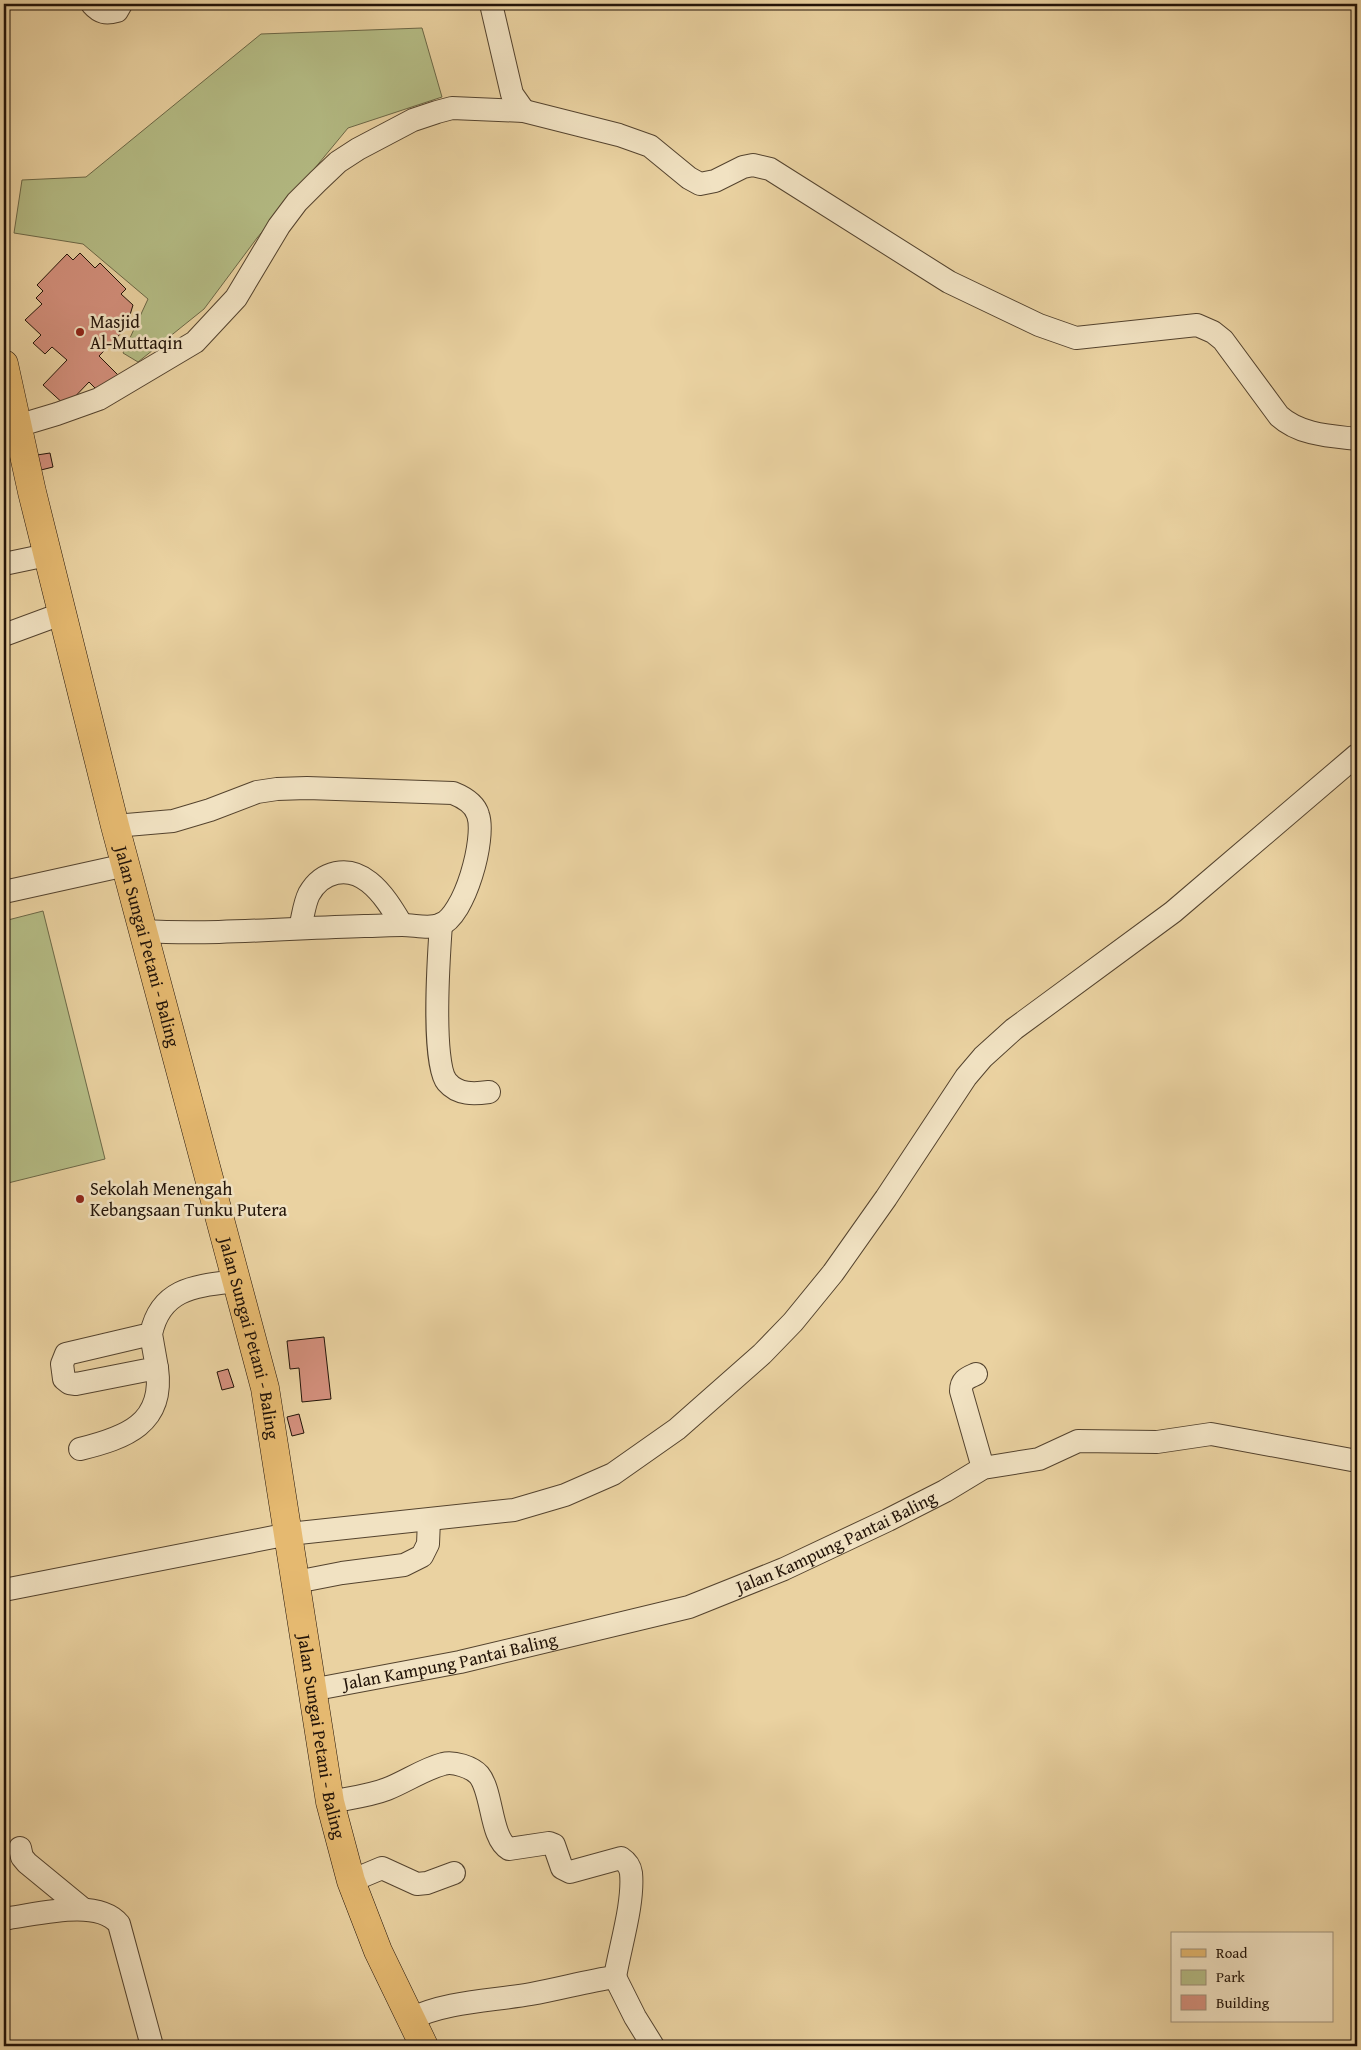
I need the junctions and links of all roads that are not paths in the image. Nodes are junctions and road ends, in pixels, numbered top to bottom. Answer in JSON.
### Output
{"nodes":[{"id":1,"x":92,"y":4,"type":"edge"},
{"id":2,"x":120,"y":4,"type":"edge"},
{"id":3,"x":490,"y":4,"type":"edge"},
{"id":4,"x":524,"y":111,"type":"junction"},
{"id":5,"x":4,"y":364,"type":"edge"},
{"id":6,"x":17,"y":426,"type":"junction"},
{"id":7,"x":1357,"y":439,"type":"edge"},
{"id":8,"x":47,"y":555,"type":"junction"},
{"id":9,"x":4,"y":564,"type":"edge"},
{"id":10,"x":61,"y":614,"type":"junction"},
{"id":11,"x":4,"y":635,"type":"edge"},
{"id":12,"x":1357,"y":755,"type":"edge"},
{"id":13,"x":115,"y":826,"type":"junction"},
{"id":14,"x":126,"y":865,"type":"junction"},
{"id":15,"x":4,"y":892,"type":"edge"},
{"id":16,"x":441,"y":924,"type":"junction"},
{"id":17,"x":402,"y":925,"type":"junction"},
{"id":18,"x":300,"y":928,"type":"junction"},
{"id":19,"x":143,"y":931,"type":"junction"},
{"id":20,"x":489,"y":1092,"type":"dead end"},
{"id":21,"x":238,"y":1281,"type":"junction"},
{"id":22,"x":150,"y":1334,"type":"junction"},
{"id":23,"x":157,"y":1368,"type":"junction"},
{"id":24,"x":976,"y":1374,"type":"dead end"},
{"id":25,"x":80,"y":1449,"type":"dead end"},
{"id":26,"x":1357,"y":1461,"type":"edge"},
{"id":27,"x":983,"y":1468,"type":"junction"},
{"id":28,"x":430,"y":1520,"type":"junction"},
{"id":29,"x":289,"y":1534,"type":"junction"},
{"id":30,"x":296,"y":1582,"type":"junction"},
{"id":31,"x":4,"y":1590,"type":"edge"},
{"id":32,"x":312,"y":1690,"type":"junction"},
{"id":33,"x":330,"y":1802,"type":"junction"},
{"id":34,"x":20,"y":1848,"type":"dead end"},
{"id":35,"x":454,"y":1873,"type":"dead end"},
{"id":36,"x":351,"y":1881,"type":"junction"},
{"id":37,"x":83,"y":1909,"type":"junction"},
{"id":38,"x":9,"y":1918,"type":"dead end"},
{"id":39,"x":615,"y":1977,"type":"junction"},
{"id":40,"x":416,"y":2038,"type":"edge"},
{"id":41,"x":152,"y":2046,"type":"edge"},
{"id":42,"x":653,"y":2046,"type":"edge"}],
"edges":[{"from":1,"to":2,"type":"street"},
{"from":3,"to":4,"type":"street"},
{"from":4,"to":6,"type":"street"},
{"from":4,"to":7,"type":"street"},
{"from":5,"to":6,"type":"main road","name":"Jalan Sungai Petani - Baling"},
{"from":6,"to":8,"type":"main road","name":"Jalan Sungai Petani - Baling"},
{"from":8,"to":9,"type":"street"},
{"from":8,"to":10,"type":"main road","name":"Jalan Sungai Petani - Baling"},
{"from":10,"to":11,"type":"street"},
{"from":10,"to":13,"type":"main road","name":"Jalan Sungai Petani - Baling"},
{"from":12,"to":28,"type":"street"},
{"from":13,"to":14,"type":"main road","name":"Jalan Sungai Petani - Baling"},
{"from":13,"to":16,"type":"street"},
{"from":14,"to":15,"type":"street"},
{"from":14,"to":19,"type":"main road","name":"Jalan Sungai Petani - Baling"},
{"from":16,"to":17,"type":"street"},
{"from":16,"to":20,"type":"street"},
{"from":17,"to":18,"type":"street"},
{"from":17,"to":18,"type":"street"},
{"from":18,"to":19,"type":"street"},
{"from":19,"to":21,"type":"main road","name":"Jalan Sungai Petani - Baling"},
{"from":21,"to":22,"type":"street"},
{"from":21,"to":29,"type":"main road","name":"Jalan Sungai Petani - Baling"},
{"from":22,"to":23,"type":"street"},
{"from":22,"to":23,"type":"street"},
{"from":23,"to":25,"type":"street"},
{"from":24,"to":27,"type":"street"},
{"from":26,"to":27,"type":"street","name":"Jalan Kampung Pantai Baling"},
{"from":27,"to":32,"type":"street","name":"Jalan Kampung Pantai Baling"},
{"from":28,"to":29,"type":"street"},
{"from":28,"to":30,"type":"street"},
{"from":29,"to":30,"type":"main road","name":"Jalan Sungai Petani - Baling"},
{"from":29,"to":31,"type":"street"},
{"from":30,"to":32,"type":"main road","name":"Jalan Sungai Petani - Baling"},
{"from":32,"to":33,"type":"main road","name":"Jalan Sungai Petani - Baling"},
{"from":33,"to":36,"type":"main road","name":"Jalan Sungai Petani - Baling"},
{"from":33,"to":39,"type":"street"},
{"from":34,"to":37,"type":"street"},
{"from":35,"to":36,"type":"street"},
{"from":36,"to":40,"type":"main road","name":"Jalan Sungai Petani - Baling"},
{"from":37,"to":38,"type":"street"},
{"from":37,"to":41,"type":"street"},
{"from":39,"to":40,"type":"street"},
{"from":39,"to":42,"type":"street"}]}
